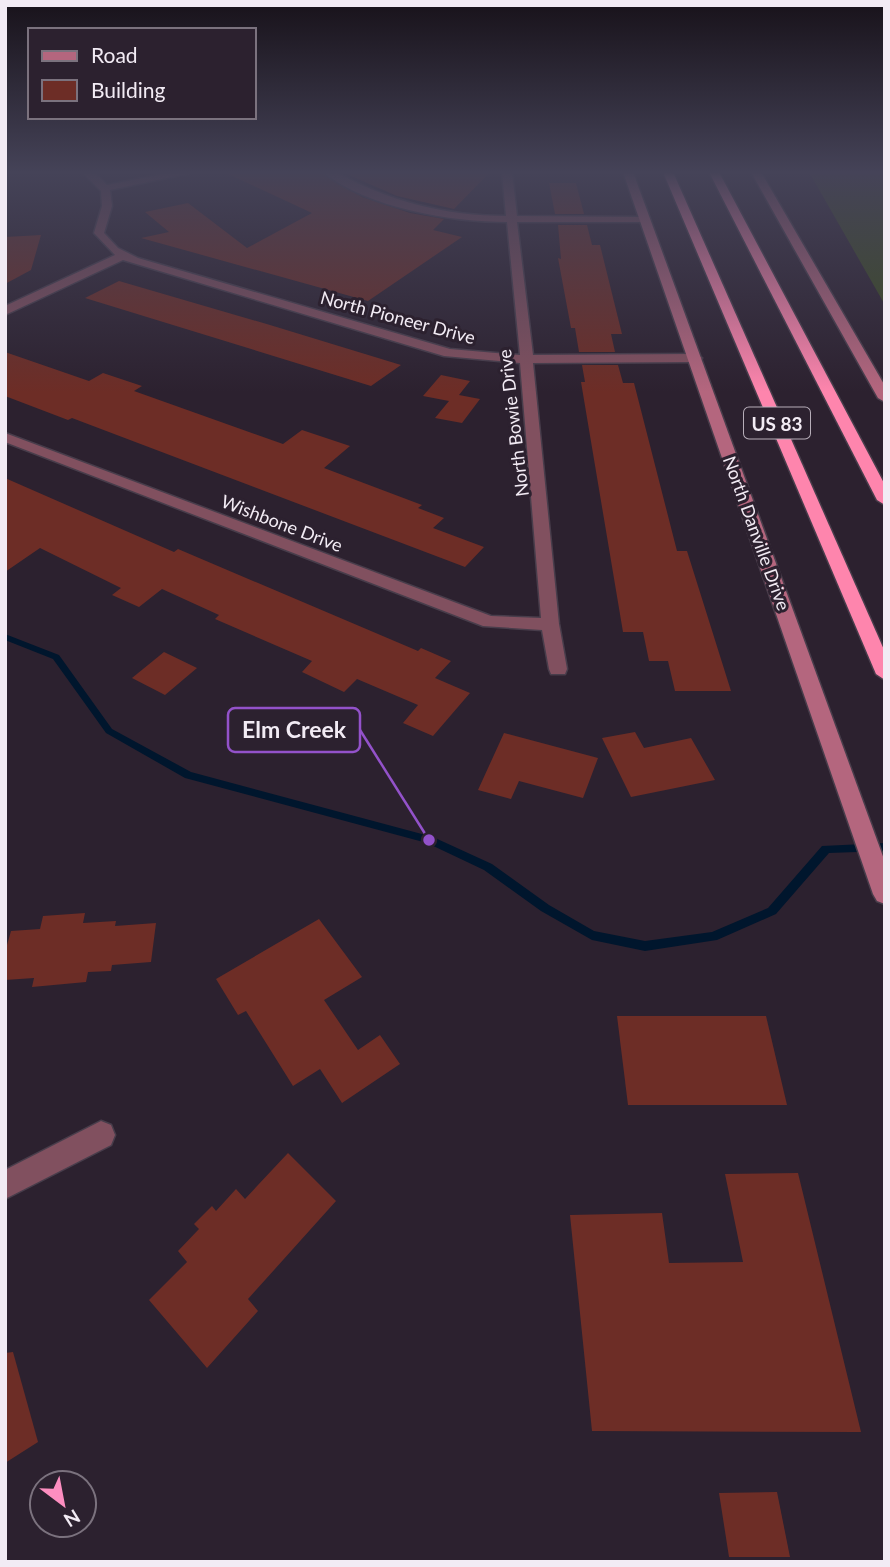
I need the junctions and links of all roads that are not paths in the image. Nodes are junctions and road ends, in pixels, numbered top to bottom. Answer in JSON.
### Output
{"nodes":[{"id":1,"x":106,"y":245,"type":"edge"},
{"id":2,"x":513,"y":245,"type":"edge"},
{"id":3,"x":654,"y":245,"type":"edge"},
{"id":4,"x":700,"y":245,"type":"edge"},
{"id":5,"x":752,"y":245,"type":"edge"},
{"id":6,"x":798,"y":245,"type":"edge"},
{"id":7,"x":122,"y":256,"type":"junction"},
{"id":8,"x":5,"y":311,"type":"edge"},
{"id":9,"x":695,"y":358,"type":"junction"},
{"id":10,"x":524,"y":359,"type":"junction"},
{"id":11,"x":885,"y":398,"type":"edge"},
{"id":12,"x":5,"y":437,"type":"edge"},
{"id":13,"x":885,"y":499,"type":"edge"},
{"id":14,"x":550,"y":624,"type":"junction"},
{"id":15,"x":558,"y":669,"type":"dead end"},
{"id":16,"x":885,"y":674,"type":"edge"},
{"id":17,"x":885,"y":894,"type":"edge"},
{"id":18,"x":101,"y":1135,"type":"dead end"},
{"id":19,"x":5,"y":1185,"type":"edge"}],
"edges":[{"from":1,"to":7,"type":"street"},
{"from":2,"to":10,"type":"street","name":"North Bowie Drive"},
{"from":3,"to":9,"type":"main road","name":"North Danville Drive"},
{"from":4,"to":16,"type":"highway","number":"US 83"},
{"from":5,"to":13,"type":"highway","number":"US 83"},
{"from":6,"to":11,"type":"main road"},
{"from":7,"to":8,"type":"street"},
{"from":7,"to":10,"type":"street","name":"North Pioneer Drive"},
{"from":9,"to":10,"type":"street","name":"North Pioneer Drive"},
{"from":9,"to":17,"type":"main road","name":"North Danville Drive"},
{"from":10,"to":14,"type":"street","name":"North Bowie Drive"},
{"from":12,"to":14,"type":"street","name":"Wishbone Drive"},
{"from":14,"to":15,"type":"street","name":"North Bowie Drive"},
{"from":18,"to":19,"type":"street"}]}
